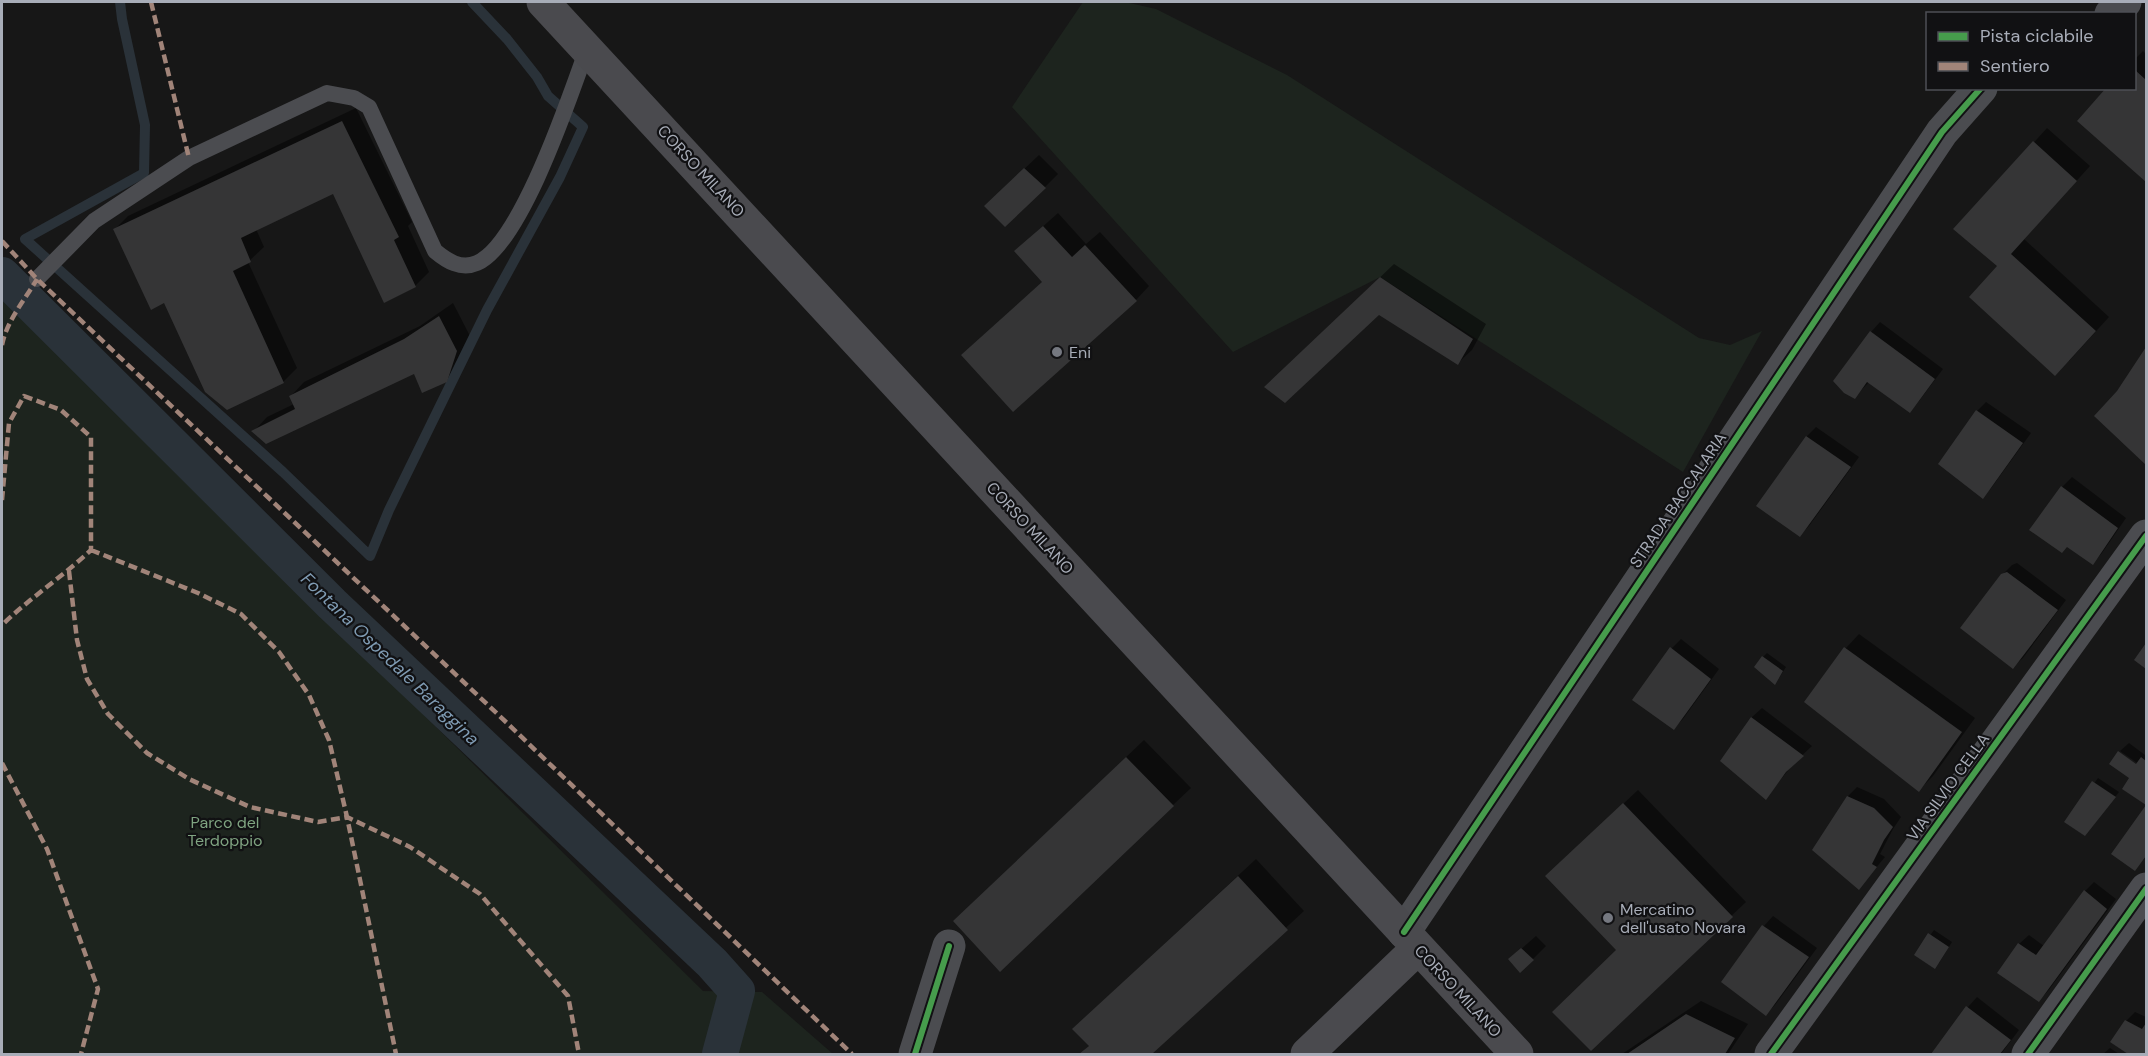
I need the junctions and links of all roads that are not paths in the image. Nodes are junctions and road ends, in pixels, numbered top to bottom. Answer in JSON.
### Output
{"nodes":[{"id":1,"x":543,"y":2,"type":"edge"},
{"id":2,"x":2125,"y":2,"type":"edge"},
{"id":3,"x":2113,"y":12,"type":"edge"},
{"id":4,"x":587,"y":49,"type":"junction"},
{"id":5,"x":1979,"y":90,"type":"edge"},
{"id":6,"x":40,"y":276,"type":"dead end"},
{"id":7,"x":2146,"y":536,"type":"edge"},
{"id":8,"x":2146,"y":889,"type":"edge"},
{"id":9,"x":1411,"y":940,"type":"junction"},
{"id":10,"x":949,"y":946,"type":"dead end"},
{"id":11,"x":915,"y":1054,"type":"edge"},
{"id":12,"x":1306,"y":1054,"type":"edge"},
{"id":13,"x":1517,"y":1054,"type":"edge"},
{"id":14,"x":1771,"y":1054,"type":"edge"},
{"id":15,"x":2028,"y":1054,"type":"edge"}],
"edges":[{"from":1,"to":4,"type":"main road","name":"CORSO MILANO"},
{"from":2,"to":3,"type":"street"},
{"from":4,"to":6,"type":"lane"},
{"from":4,"to":9,"type":"main road","name":"CORSO MILANO"},
{"from":5,"to":9,"type":"street","name":"STRADA BACCALARIA"},
{"from":7,"to":14,"type":"street","name":"VIA SILVIO CELLA"},
{"from":8,"to":15,"type":"street"},
{"from":9,"to":12,"type":"main road"},
{"from":9,"to":13,"type":"main road","name":"CORSO MILANO"},
{"from":10,"to":11,"type":"street"}]}
